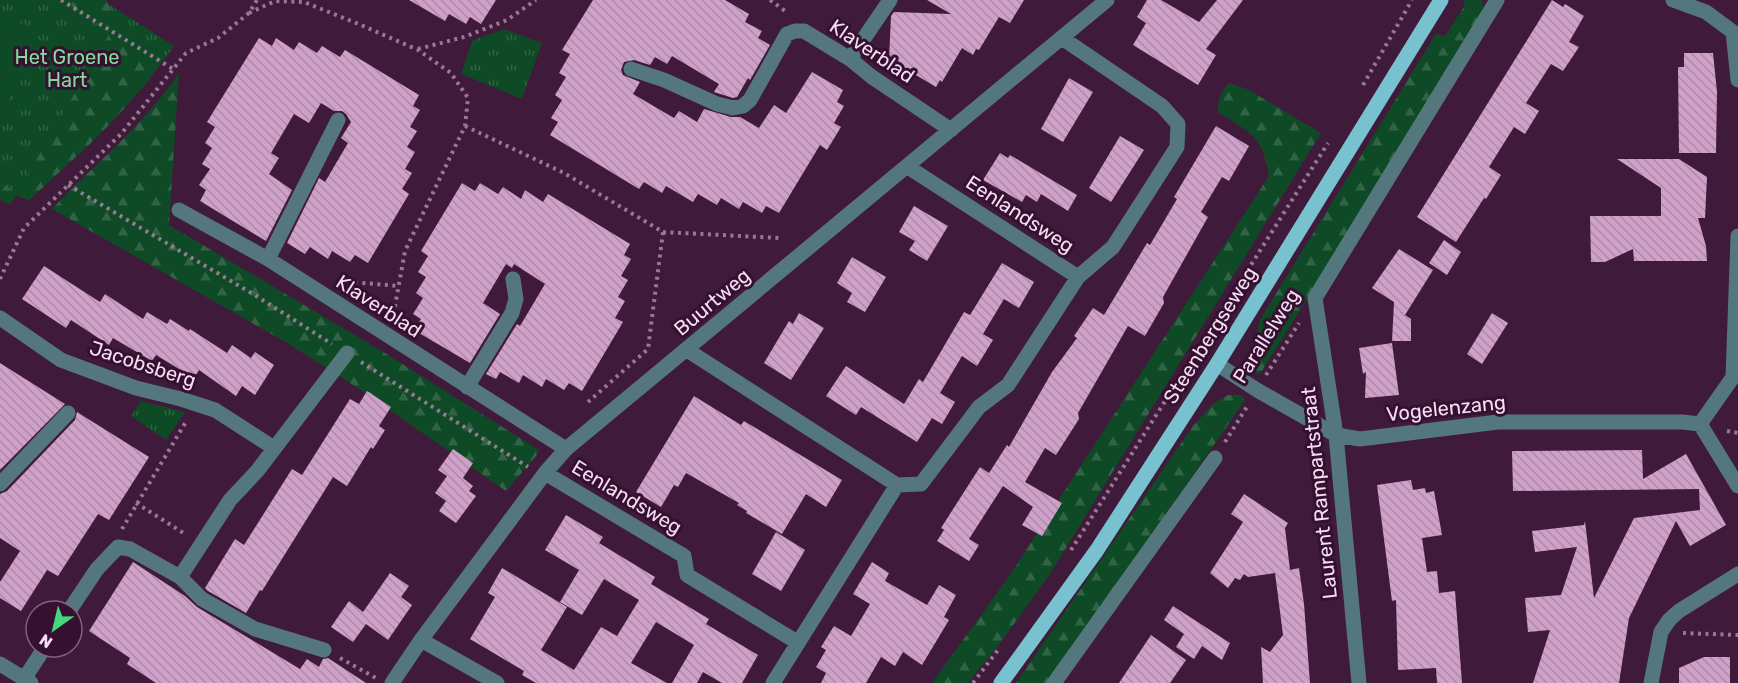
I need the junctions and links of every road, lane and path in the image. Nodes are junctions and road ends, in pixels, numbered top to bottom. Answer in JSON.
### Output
{"nodes":[{"id":1,"x":61,"y":0,"type":"edge"},
{"id":2,"x":257,"y":0,"type":"edge"},
{"id":3,"x":536,"y":0,"type":"edge"},
{"id":4,"x":890,"y":0,"type":"edge"},
{"id":5,"x":1107,"y":0,"type":"edge"},
{"id":6,"x":1412,"y":0,"type":"edge"},
{"id":7,"x":1441,"y":0,"type":"edge"},
{"id":8,"x":1497,"y":0,"type":"edge"},
{"id":9,"x":1673,"y":0,"type":"edge"},
{"id":10,"x":303,"y":1,"type":"edge"},
{"id":11,"x":249,"y":12,"type":"junction"},
{"id":12,"x":1062,"y":38,"type":"junction"},
{"id":13,"x":417,"y":50,"type":"junction"},
{"id":14,"x":850,"y":59,"type":"junction"},
{"id":15,"x":173,"y":69,"type":"junction"},
{"id":16,"x":631,"y":69,"type":"dead end"},
{"id":17,"x":1738,"y":80,"type":"edge"},
{"id":18,"x":1358,"y":94,"type":"dead end"},
{"id":19,"x":338,"y":120,"type":"dead end"},
{"id":20,"x":465,"y":126,"type":"junction"},
{"id":21,"x":951,"y":130,"type":"junction"},
{"id":22,"x":1334,"y":133,"type":"dead end"},
{"id":23,"x":908,"y":167,"type":"junction"},
{"id":24,"x":68,"y":186,"type":"junction"},
{"id":25,"x":179,"y":210,"type":"dead end"},
{"id":26,"x":663,"y":232,"type":"junction"},
{"id":27,"x":1738,"y":236,"type":"edge"},
{"id":28,"x":779,"y":237,"type":"dead end"},
{"id":29,"x":268,"y":259,"type":"junction"},
{"id":30,"x":1078,"y":277,"type":"junction"},
{"id":31,"x":0,"y":279,"type":"edge"},
{"id":32,"x":513,"y":279,"type":"dead end"},
{"id":33,"x":330,"y":280,"type":"dead end"},
{"id":34,"x":399,"y":286,"type":"junction"},
{"id":35,"x":1315,"y":298,"type":"junction"},
{"id":36,"x":0,"y":318,"type":"edge"},
{"id":37,"x":390,"y":338,"type":"junction"},
{"id":38,"x":687,"y":350,"type":"junction"},
{"id":39,"x":347,"y":353,"type":"junction"},
{"id":40,"x":1217,"y":364,"type":"junction"},
{"id":41,"x":467,"y":387,"type":"junction"},
{"id":42,"x":1257,"y":390,"type":"junction"},
{"id":43,"x":197,"y":404,"type":"junction"},
{"id":44,"x":584,"y":406,"type":"dead end"},
{"id":45,"x":68,"y":413,"type":"dead end"},
{"id":46,"x":1700,"y":424,"type":"junction"},
{"id":47,"x":1336,"y":435,"type":"junction"},
{"id":48,"x":548,"y":438,"type":"junction"},
{"id":49,"x":274,"y":448,"type":"junction"},
{"id":50,"x":566,"y":449,"type":"junction"},
{"id":51,"x":1215,"y":458,"type":"joint"},
{"id":52,"x":527,"y":467,"type":"junction"},
{"id":53,"x":545,"y":473,"type":"junction"},
{"id":54,"x":0,"y":484,"type":"edge"},
{"id":55,"x":897,"y":485,"type":"junction"},
{"id":56,"x":1738,"y":486,"type":"edge"},
{"id":57,"x":136,"y":503,"type":"junction"},
{"id":58,"x":201,"y":544,"type":"junction"},
{"id":59,"x":118,"y":547,"type":"junction"},
{"id":60,"x":1067,"y":556,"type":"dead end"},
{"id":61,"x":1738,"y":574,"type":"edge"},
{"id":62,"x":180,"y":577,"type":"junction"},
{"id":63,"x":77,"y":599,"type":"edge"},
{"id":64,"x":1661,"y":632,"type":"junction"},
{"id":65,"x":1738,"y":635,"type":"edge"},
{"id":66,"x":422,"y":640,"type":"junction"},
{"id":67,"x":1005,"y":641,"type":"dead end"},
{"id":68,"x":797,"y":642,"type":"junction"},
{"id":69,"x":324,"y":650,"type":"joint"},
{"id":70,"x":39,"y":659,"type":"edge"},
{"id":71,"x":0,"y":664,"type":"edge"},
{"id":72,"x":28,"y":681,"type":"edge"},
{"id":73,"x":383,"y":683,"type":"edge"},
{"id":74,"x":392,"y":683,"type":"edge"},
{"id":75,"x":497,"y":683,"type":"edge"},
{"id":76,"x":773,"y":683,"type":"edge"},
{"id":77,"x":973,"y":683,"type":"edge"},
{"id":78,"x":1001,"y":683,"type":"edge"},
{"id":79,"x":1054,"y":683,"type":"edge"},
{"id":80,"x":1359,"y":683,"type":"edge"},
{"id":81,"x":1652,"y":683,"type":"edge"}],
"edges":[{"from":1,"to":15,"type":"path"},
{"from":2,"to":11,"type":"path"},
{"from":3,"to":13,"type":"path"},
{"from":4,"to":14,"type":"street"},
{"from":5,"to":12,"type":"street","name":"Buurtweg"},
{"from":6,"to":18,"type":"path"},
{"from":7,"to":40,"type":"main road","name":"Steenbergseweg"},
{"from":8,"to":35,"type":"street","name":"Parallelweg"},
{"from":9,"to":17,"type":"street"},
{"from":10,"to":11,"type":"path"},
{"from":10,"to":13,"type":"path"},
{"from":11,"to":15,"type":"path"},
{"from":12,"to":21,"type":"street","name":"Buurtweg"},
{"from":12,"to":30,"type":"street","name":"Eenlandsweg"},
{"from":13,"to":20,"type":"path"},
{"from":14,"to":16,"type":"street","name":"Klaverblad"},
{"from":14,"to":21,"type":"street","name":"Klaverblad"},
{"from":15,"to":24,"type":"path"},
{"from":19,"to":29,"type":"street"},
{"from":20,"to":26,"type":"path"},
{"from":20,"to":34,"type":"path"},
{"from":21,"to":23,"type":"street","name":"Buurtweg"},
{"from":22,"to":60,"type":"path","name":"Steenbergseweg"},
{"from":23,"to":30,"type":"street","name":"Eenlandsweg"},
{"from":23,"to":38,"type":"street","name":"Buurtweg"},
{"from":24,"to":31,"type":"path"},
{"from":24,"to":39,"type":"path"},
{"from":25,"to":29,"type":"street","name":"Klaverblad"},
{"from":26,"to":28,"type":"path"},
{"from":26,"to":44,"type":"path"},
{"from":27,"to":46,"type":"street"},
{"from":29,"to":37,"type":"street","name":"Klaverblad"},
{"from":30,"to":55,"type":"street","name":"Eenlandsweg"},
{"from":32,"to":41,"type":"street"},
{"from":33,"to":34,"type":"path"},
{"from":34,"to":37,"type":"path"},
{"from":35,"to":42,"type":"path","name":"Parallelweg"},
{"from":35,"to":47,"type":"street","name":"Laurent Rampartstraat"},
{"from":36,"to":43,"type":"street","name":"Jacobsberg"},
{"from":37,"to":41,"type":"street","name":"Klaverblad"},
{"from":38,"to":50,"type":"street","name":"Buurtweg"},
{"from":38,"to":55,"type":"street"},
{"from":39,"to":49,"type":"street"},
{"from":39,"to":52,"type":"path"},
{"from":40,"to":42,"type":"street","name":"Vogelenzang"},
{"from":40,"to":78,"type":"main road","name":"Steenbergseweg"},
{"from":41,"to":48,"type":"street","name":"Klaverblad"},
{"from":42,"to":47,"type":"street","name":"Vogelenzang"},
{"from":42,"to":51,"type":"path","name":"Parallelweg"},
{"from":43,"to":49,"type":"street","name":"Jacobsberg"},
{"from":43,"to":57,"type":"path"},
{"from":45,"to":54,"type":"street"},
{"from":46,"to":47,"type":"street","name":"Vogelenzang"},
{"from":46,"to":56,"type":"street"},
{"from":47,"to":80,"type":"street","name":"Laurent Rampartstraat"},
{"from":48,"to":50,"type":"street","name":"Klaverblad"},
{"from":48,"to":52,"type":"path"},
{"from":49,"to":58,"type":"street"},
{"from":50,"to":53,"type":"street","name":"Buurtweg"},
{"from":51,"to":79,"type":"street"},
{"from":52,"to":53,"type":"path"},
{"from":53,"to":66,"type":"street","name":"Buurtweg"},
{"from":53,"to":68,"type":"street","name":"Eenlandsweg"},
{"from":55,"to":68,"type":"street"},
{"from":57,"to":58,"type":"path"},
{"from":57,"to":59,"type":"path"},
{"from":58,"to":62,"type":"street"},
{"from":59,"to":62,"type":"street"},
{"from":59,"to":63,"type":"street"},
{"from":61,"to":64,"type":"street"},
{"from":62,"to":69,"type":"street"},
{"from":64,"to":65,"type":"path"},
{"from":64,"to":81,"type":"street"},
{"from":66,"to":74,"type":"street","name":"Buurtweg"},
{"from":66,"to":75,"type":"street"},
{"from":67,"to":77,"type":"path"},
{"from":68,"to":76,"type":"street"},
{"from":69,"to":73,"type":"path"},
{"from":70,"to":72,"type":"street"},
{"from":71,"to":72,"type":"street"}]}
